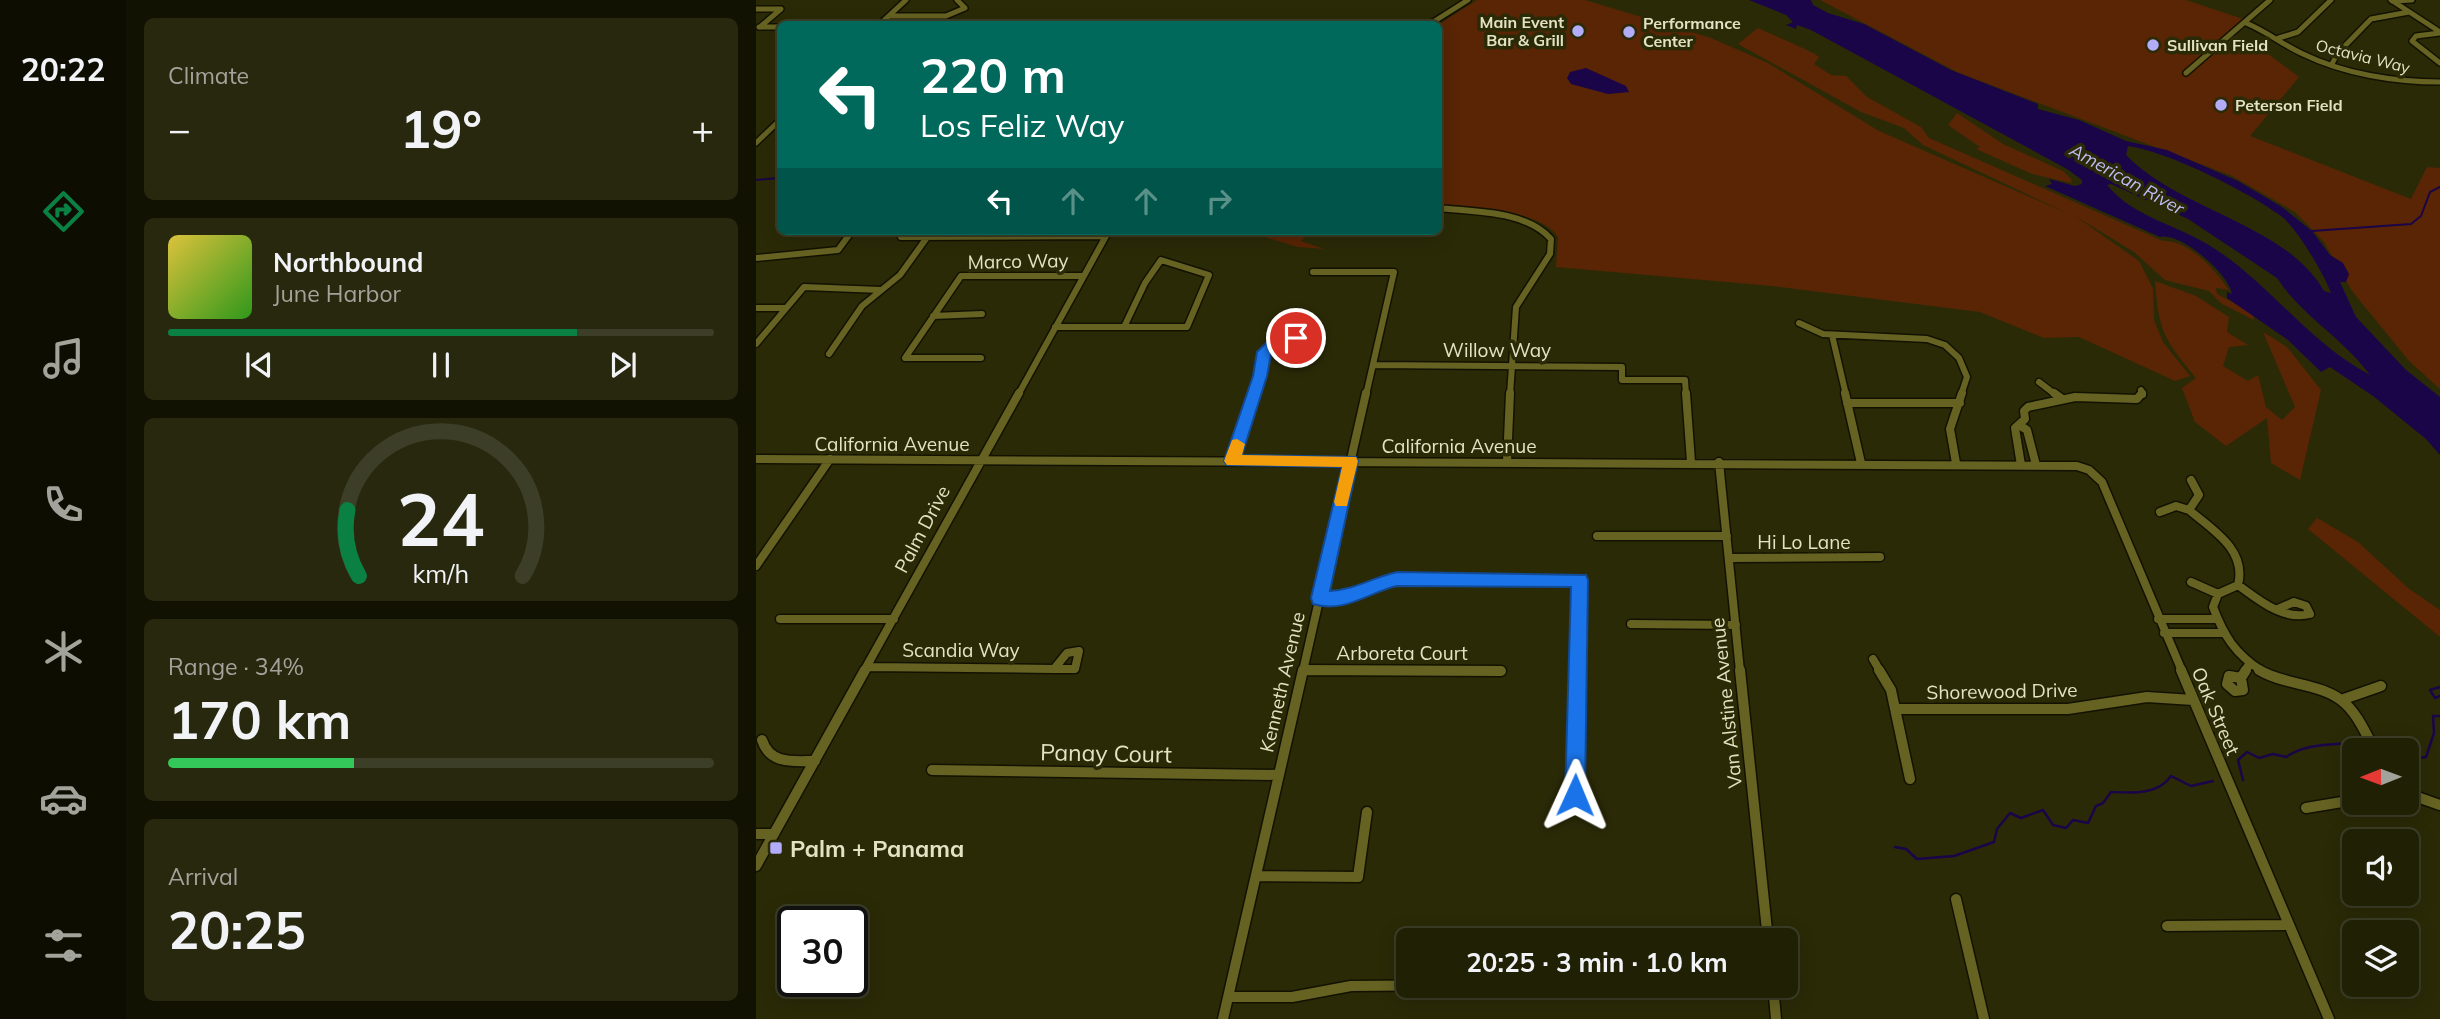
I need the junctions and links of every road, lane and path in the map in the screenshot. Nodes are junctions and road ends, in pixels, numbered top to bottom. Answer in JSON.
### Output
{"nodes":[{"id":1,"x":906,"y":0,"type":"edge"},
{"id":2,"x":957,"y":0,"type":"edge"},
{"id":3,"x":1468,"y":0,"type":"edge"},
{"id":4,"x":2270,"y":0,"type":"edge"},
{"id":5,"x":2331,"y":0,"type":"edge"},
{"id":6,"x":2391,"y":0,"type":"edge"},
{"id":7,"x":2412,"y":0,"type":"edge"},
{"id":8,"x":756,"y":9,"type":"edge"},
{"id":9,"x":2409,"y":12,"type":"junction"},
{"id":10,"x":889,"y":16,"type":"junction"},
{"id":11,"x":946,"y":16,"type":"junction"},
{"id":12,"x":883,"y":21,"type":"edge"},
{"id":13,"x":947,"y":21,"type":"edge"},
{"id":14,"x":1435,"y":21,"type":"edge"},
{"id":15,"x":2246,"y":23,"type":"junction"},
{"id":16,"x":758,"y":27,"type":"edge"},
{"id":17,"x":777,"y":27,"type":"edge"},
{"id":18,"x":2440,"y":33,"type":"edge"},
{"id":19,"x":2279,"y":37,"type":"junction"},
{"id":20,"x":2440,"y":63,"type":"edge"},
{"id":21,"x":2332,"y":64,"type":"junction"},
{"id":22,"x":2396,"y":68,"type":"dead end"},
{"id":23,"x":2186,"y":73,"type":"dead end"},
{"id":24,"x":2395,"y":78,"type":"junction"},
{"id":25,"x":2440,"y":82,"type":"edge"},
{"id":26,"x":777,"y":123,"type":"edge"},
{"id":27,"x":756,"y":144,"type":"edge"},
{"id":28,"x":1442,"y":209,"type":"edge"},
{"id":29,"x":849,"y":235,"type":"edge"},
{"id":30,"x":942,"y":235,"type":"edge"},
{"id":31,"x":1086,"y":235,"type":"edge"},
{"id":32,"x":928,"y":236,"type":"junction"},
{"id":33,"x":901,"y":237,"type":"dead end"},
{"id":34,"x":756,"y":258,"type":"edge"},
{"id":35,"x":1312,"y":272,"type":"dead end"},
{"id":36,"x":1083,"y":276,"type":"junction"},
{"id":37,"x":881,"y":290,"type":"junction"},
{"id":38,"x":756,"y":308,"type":"edge"},
{"id":39,"x":786,"y":308,"type":"junction"},
{"id":40,"x":982,"y":314,"type":"dead end"},
{"id":41,"x":933,"y":316,"type":"junction"},
{"id":42,"x":1799,"y":323,"type":"dead end"},
{"id":43,"x":1055,"y":327,"type":"junction"},
{"id":44,"x":1124,"y":327,"type":"junction"},
{"id":45,"x":1832,"y":335,"type":"junction"},
{"id":46,"x":1313,"y":336,"type":"dead end"},
{"id":47,"x":756,"y":344,"type":"edge"},
{"id":48,"x":829,"y":354,"type":"dead end"},
{"id":49,"x":981,"y":358,"type":"dead end"},
{"id":50,"x":1373,"y":365,"type":"junction"},
{"id":51,"x":1510,"y":366,"type":"junction"},
{"id":52,"x":2039,"y":382,"type":"dead end"},
{"id":53,"x":2141,"y":390,"type":"dead end"},
{"id":54,"x":2061,"y":398,"type":"junction"},
{"id":55,"x":1847,"y":403,"type":"junction"},
{"id":56,"x":1960,"y":403,"type":"junction"},
{"id":57,"x":2019,"y":425,"type":"junction"},
{"id":58,"x":756,"y":459,"type":"edge"},
{"id":59,"x":830,"y":459,"type":"junction"},
{"id":60,"x":982,"y":460,"type":"junction"},
{"id":61,"x":1232,"y":461,"type":"junction"},
{"id":62,"x":1351,"y":461,"type":"junction"},
{"id":63,"x":1507,"y":462,"type":"junction"},
{"id":64,"x":1691,"y":462,"type":"junction"},
{"id":65,"x":1719,"y":462,"type":"junction"},
{"id":66,"x":1861,"y":463,"type":"junction"},
{"id":67,"x":1956,"y":463,"type":"junction"},
{"id":68,"x":2021,"y":464,"type":"junction"},
{"id":69,"x":2036,"y":465,"type":"junction"},
{"id":70,"x":2191,"y":480,"type":"dead end"},
{"id":71,"x":2189,"y":510,"type":"junction"},
{"id":72,"x":2160,"y":512,"type":"dead end"},
{"id":73,"x":1597,"y":536,"type":"dead end"},
{"id":74,"x":1727,"y":536,"type":"junction"},
{"id":75,"x":1880,"y":557,"type":"dead end"},
{"id":76,"x":1729,"y":558,"type":"junction"},
{"id":77,"x":756,"y":566,"type":"edge"},
{"id":78,"x":2191,"y":582,"type":"dead end"},
{"id":79,"x":2238,"y":584,"type":"junction"},
{"id":80,"x":2218,"y":594,"type":"junction"},
{"id":81,"x":1320,"y":598,"type":"junction"},
{"id":82,"x":2278,"y":609,"type":"dead end"},
{"id":83,"x":780,"y":619,"type":"dead end"},
{"id":84,"x":894,"y":619,"type":"junction"},
{"id":85,"x":2158,"y":619,"type":"junction"},
{"id":86,"x":2182,"y":619,"type":"junction"},
{"id":87,"x":2216,"y":620,"type":"junction"},
{"id":88,"x":1631,"y":624,"type":"dead end"},
{"id":89,"x":1735,"y":625,"type":"junction"},
{"id":90,"x":2164,"y":633,"type":"junction"},
{"id":91,"x":2189,"y":633,"type":"junction"},
{"id":92,"x":2222,"y":633,"type":"junction"},
{"id":93,"x":1873,"y":659,"type":"dead end"},
{"id":94,"x":2249,"y":664,"type":"junction"},
{"id":95,"x":867,"y":667,"type":"junction"},
{"id":96,"x":1054,"y":668,"type":"dead end"},
{"id":97,"x":1303,"y":670,"type":"junction"},
{"id":98,"x":1502,"y":671,"type":"dead end"},
{"id":99,"x":2241,"y":678,"type":"dead end"},
{"id":100,"x":2381,"y":686,"type":"dead end"},
{"id":101,"x":2193,"y":699,"type":"junction"},
{"id":102,"x":2341,"y":700,"type":"junction"},
{"id":103,"x":1895,"y":709,"type":"junction"},
{"id":104,"x":2368,"y":738,"type":"edge"},
{"id":105,"x":762,"y":740,"type":"dead end"},
{"id":106,"x":815,"y":761,"type":"junction"},
{"id":107,"x":932,"y":769,"type":"dead end"},
{"id":108,"x":1279,"y":775,"type":"junction"},
{"id":109,"x":1910,"y":779,"type":"dead end"},
{"id":110,"x":1575,"y":795,"type":"dead end"},
{"id":111,"x":2419,"y":797,"type":"edge"},
{"id":112,"x":2342,"y":801,"type":"edge"},
{"id":113,"x":2440,"y":804,"type":"edge"},
{"id":114,"x":2306,"y":808,"type":"dead end"},
{"id":115,"x":1367,"y":811,"type":"dead end"},
{"id":116,"x":756,"y":834,"type":"edge"},
{"id":117,"x":774,"y":834,"type":"junction"},
{"id":118,"x":756,"y":866,"type":"edge"},
{"id":119,"x":1256,"y":876,"type":"junction"},
{"id":120,"x":1956,"y":899,"type":"dead end"},
{"id":121,"x":2288,"y":925,"type":"junction"},
{"id":122,"x":2167,"y":926,"type":"dead end"},
{"id":123,"x":1767,"y":928,"type":"edge"},
{"id":124,"x":1396,"y":986,"type":"edge"},
{"id":125,"x":1229,"y":997,"type":"junction"},
{"id":126,"x":1774,"y":998,"type":"edge"},
{"id":127,"x":1223,"y":1019,"type":"edge"},
{"id":128,"x":1776,"y":1019,"type":"edge"},
{"id":129,"x":1984,"y":1019,"type":"edge"},
{"id":130,"x":2329,"y":1019,"type":"edge"}],
"edges":[{"from":1,"to":10,"type":"street"},
{"from":2,"to":11,"type":"street"},
{"from":3,"to":14,"type":"street"},
{"from":4,"to":15,"type":"street"},
{"from":5,"to":19,"type":"street"},
{"from":6,"to":7,"type":"street"},
{"from":6,"to":9,"type":"street"},
{"from":8,"to":16,"type":"street"},
{"from":9,"to":18,"type":"street"},
{"from":9,"to":21,"type":"street"},
{"from":10,"to":11,"type":"street"},
{"from":10,"to":12,"type":"street"},
{"from":11,"to":13,"type":"street"},
{"from":15,"to":19,"type":"street","name":"Octavia Way"},
{"from":15,"to":23,"type":"street"},
{"from":16,"to":17,"type":"street"},
{"from":18,"to":20,"type":"street"},
{"from":19,"to":21,"type":"street","name":"Octavia Way"},
{"from":21,"to":24,"type":"street","name":"Octavia Way"},
{"from":22,"to":24,"type":"street"},
{"from":24,"to":25,"type":"street","name":"Octavia Way"},
{"from":26,"to":27,"type":"street"},
{"from":28,"to":51,"type":"street"},
{"from":29,"to":34,"type":"street"},
{"from":30,"to":32,"type":"street","name":"Palm Drive"},
{"from":31,"to":36,"type":"street","name":"Palm Drive"},
{"from":32,"to":33,"type":"street","name":"Palm Drive"},
{"from":32,"to":37,"type":"street"},
{"from":35,"to":50,"type":"street","name":"Kenneth Avenue"},
{"from":36,"to":41,"type":"street","name":"Marco Way"},
{"from":36,"to":43,"type":"street","name":"Palm Drive"},
{"from":37,"to":39,"type":"street"},
{"from":37,"to":48,"type":"street"},
{"from":38,"to":39,"type":"street"},
{"from":39,"to":47,"type":"street"},
{"from":40,"to":41,"type":"street"},
{"from":41,"to":49,"type":"street","name":"Marco Way"},
{"from":42,"to":45,"type":"street"},
{"from":43,"to":44,"type":"street"},
{"from":43,"to":60,"type":"street","name":"Palm Drive"},
{"from":44,"to":44,"type":"street"},
{"from":45,"to":55,"type":"street"},
{"from":45,"to":56,"type":"street"},
{"from":46,"to":61,"type":"street"},
{"from":50,"to":51,"type":"street","name":"Willow Way"},
{"from":50,"to":62,"type":"street","name":"Kenneth Avenue"},
{"from":51,"to":63,"type":"street"},
{"from":51,"to":64,"type":"street","name":"Willow Way"},
{"from":52,"to":54,"type":"street"},
{"from":53,"to":54,"type":"street"},
{"from":54,"to":57,"type":"street"},
{"from":55,"to":56,"type":"street"},
{"from":55,"to":66,"type":"street"},
{"from":56,"to":67,"type":"street"},
{"from":57,"to":68,"type":"street"},
{"from":57,"to":69,"type":"street"},
{"from":58,"to":59,"type":"street","name":"California Avenue"},
{"from":59,"to":60,"type":"street","name":"California Avenue"},
{"from":59,"to":77,"type":"street"},
{"from":60,"to":61,"type":"street","name":"California Avenue"},
{"from":60,"to":84,"type":"street","name":"Palm Drive"},
{"from":61,"to":62,"type":"street","name":"California Avenue"},
{"from":62,"to":63,"type":"street","name":"California Avenue"},
{"from":62,"to":81,"type":"street","name":"Kenneth Avenue"},
{"from":63,"to":64,"type":"street","name":"California Avenue"},
{"from":64,"to":65,"type":"street","name":"California Avenue"},
{"from":65,"to":66,"type":"street","name":"California Avenue"},
{"from":65,"to":74,"type":"street","name":"Van Alstine Avenue"},
{"from":66,"to":67,"type":"street","name":"California Avenue"},
{"from":67,"to":68,"type":"street","name":"California Avenue"},
{"from":68,"to":69,"type":"street","name":"California Avenue"},
{"from":69,"to":85,"type":"street","name":"Oak Street"},
{"from":70,"to":71,"type":"street"},
{"from":71,"to":72,"type":"street"},
{"from":71,"to":79,"type":"street"},
{"from":73,"to":74,"type":"street"},
{"from":74,"to":76,"type":"street","name":"Van Alstine Avenue"},
{"from":75,"to":76,"type":"street","name":"Hi Lo Lane"},
{"from":76,"to":89,"type":"street","name":"Van Alstine Avenue"},
{"from":78,"to":80,"type":"street"},
{"from":79,"to":80,"type":"street"},
{"from":79,"to":82,"type":"street"},
{"from":80,"to":87,"type":"street"},
{"from":81,"to":97,"type":"street","name":"Kenneth Avenue"},
{"from":81,"to":110,"type":"street"},
{"from":83,"to":84,"type":"street"},
{"from":84,"to":95,"type":"street","name":"Palm Drive"},
{"from":85,"to":86,"type":"street"},
{"from":85,"to":90,"type":"street","name":"Oak Street"},
{"from":86,"to":87,"type":"street"},
{"from":86,"to":91,"type":"street"},
{"from":87,"to":92,"type":"street"},
{"from":88,"to":89,"type":"street"},
{"from":89,"to":123,"type":"street","name":"Van Alstine Avenue"},
{"from":90,"to":91,"type":"street"},
{"from":90,"to":101,"type":"street","name":"Oak Street"},
{"from":91,"to":92,"type":"street"},
{"from":92,"to":94,"type":"street"},
{"from":93,"to":103,"type":"street"},
{"from":94,"to":99,"type":"street"},
{"from":94,"to":102,"type":"street"},
{"from":95,"to":96,"type":"street","name":"Scandia Way"},
{"from":95,"to":106,"type":"street","name":"Palm Drive"},
{"from":97,"to":98,"type":"street","name":"Arboreta Court"},
{"from":97,"to":108,"type":"street","name":"Kenneth Avenue"},
{"from":100,"to":102,"type":"street"},
{"from":101,"to":103,"type":"street","name":"Shorewood Drive"},
{"from":101,"to":121,"type":"street","name":"Oak Street"},
{"from":102,"to":104,"type":"street"},
{"from":103,"to":109,"type":"street"},
{"from":105,"to":106,"type":"street"},
{"from":106,"to":117,"type":"street","name":"Palm Drive"},
{"from":107,"to":108,"type":"street","name":"Panay Court"},
{"from":108,"to":119,"type":"street","name":"Kenneth Avenue"},
{"from":111,"to":113,"type":"street"},
{"from":112,"to":114,"type":"street"},
{"from":115,"to":119,"type":"street"},
{"from":116,"to":117,"type":"street"},
{"from":117,"to":118,"type":"street","name":"Palm Drive"},
{"from":119,"to":125,"type":"street","name":"Kenneth Avenue"},
{"from":120,"to":129,"type":"street"},
{"from":121,"to":122,"type":"street"},
{"from":121,"to":130,"type":"street","name":"Oak Street"},
{"from":124,"to":125,"type":"street"},
{"from":125,"to":127,"type":"street","name":"Kenneth Avenue"},
{"from":126,"to":128,"type":"street"}]}
